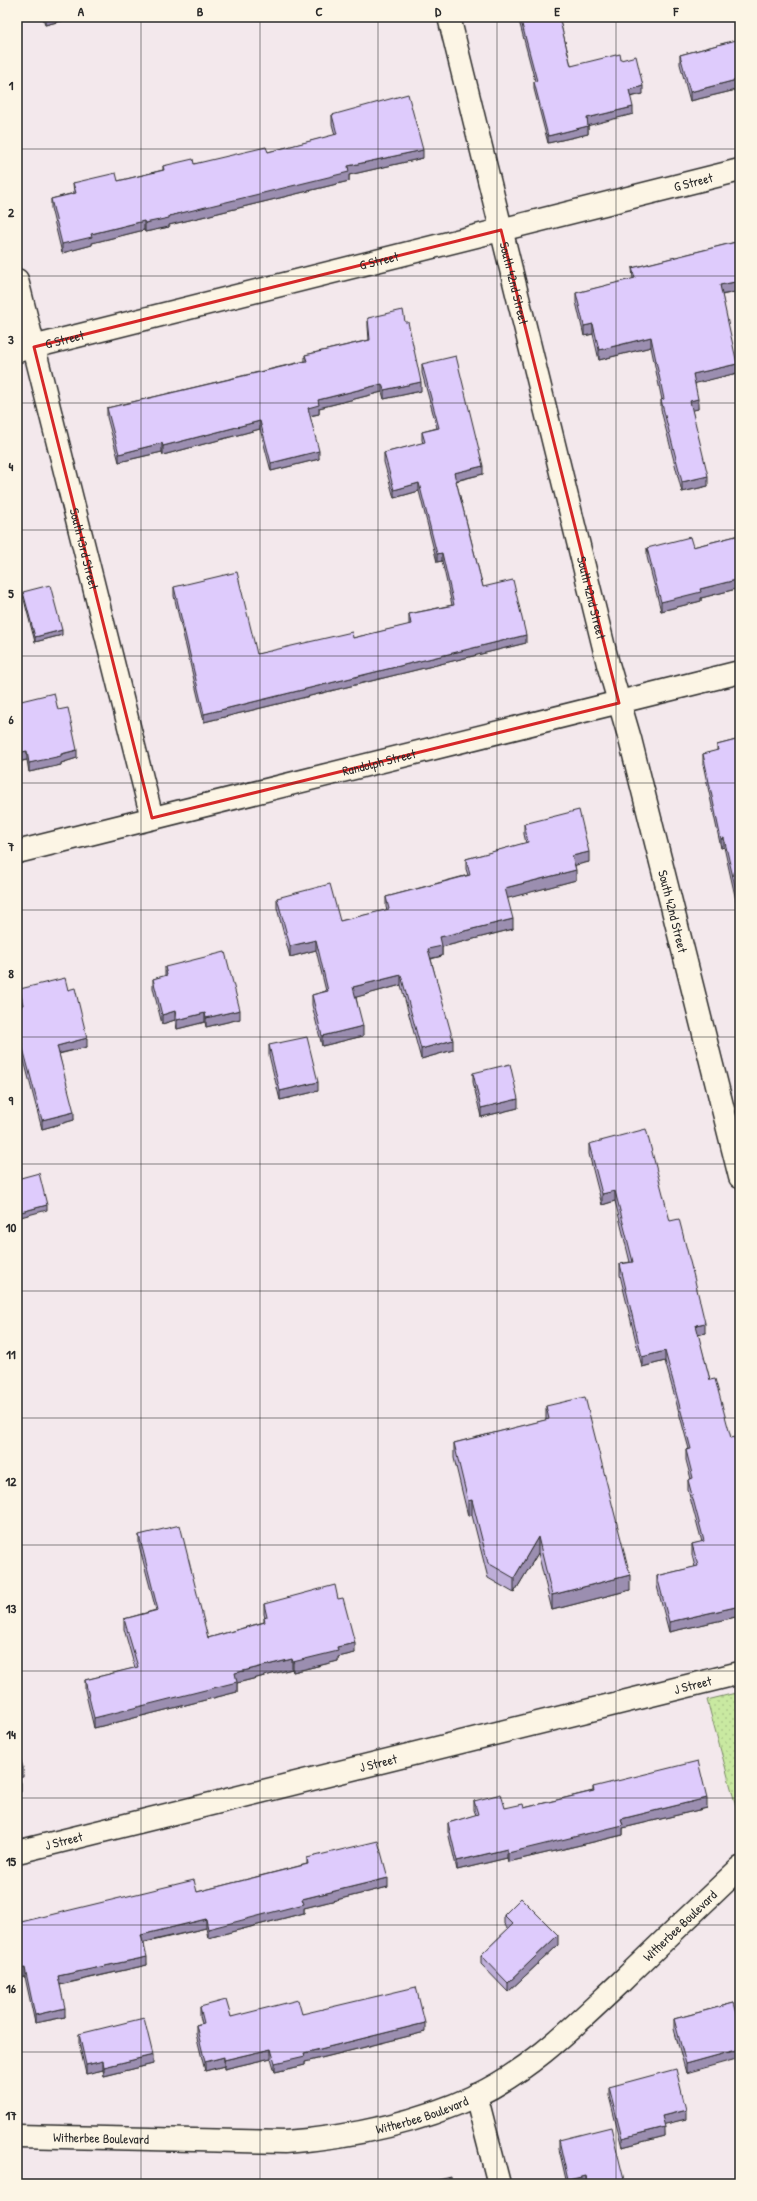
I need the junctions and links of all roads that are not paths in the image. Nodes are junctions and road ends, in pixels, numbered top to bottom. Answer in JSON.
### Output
{"nodes":[{"id":1,"x":449,"y":17,"type":"edge"},
{"id":2,"x":740,"y":170,"type":"edge"},
{"id":3,"x":501,"y":230,"type":"junction"},
{"id":4,"x":17,"y":280,"type":"edge"},
{"id":5,"x":25,"y":349,"type":"edge"},
{"id":6,"x":740,"y":672,"type":"edge"},
{"id":7,"x":619,"y":702,"type":"junction"},
{"id":8,"x":152,"y":818,"type":"junction"},
{"id":9,"x":17,"y":852,"type":"edge"},
{"id":10,"x":740,"y":1177,"type":"edge"},
{"id":11,"x":740,"y":1673,"type":"edge"},
{"id":12,"x":17,"y":1852,"type":"edge"},
{"id":13,"x":740,"y":1868,"type":"edge"},
{"id":14,"x":476,"y":2095,"type":"junction"},
{"id":15,"x":17,"y":2136,"type":"edge"},
{"id":16,"x":499,"y":2184,"type":"edge"}],
"edges":[{"from":1,"to":3,"type":"street","name":"South 42nd Street"},
{"from":2,"to":3,"type":"street","name":"G Street"},
{"from":3,"to":5,"type":"street","name":"G Street"},
{"from":3,"to":7,"type":"street","name":"South 42nd Street"},
{"from":4,"to":5,"type":"street","name":"South 43rd Street"},
{"from":5,"to":8,"type":"street","name":"South 43rd Street"},
{"from":6,"to":7,"type":"street","name":"Randolph Street"},
{"from":7,"to":8,"type":"street","name":"Randolph Street"},
{"from":7,"to":10,"type":"street","name":"South 42nd Street"},
{"from":8,"to":9,"type":"street","name":"Randolph Street"},
{"from":11,"to":12,"type":"street","name":"J Street"},
{"from":13,"to":14,"type":"street","name":"Witherbee Boulevard"},
{"from":14,"to":15,"type":"street","name":"Witherbee Boulevard"},
{"from":14,"to":16,"type":"street"}]}
